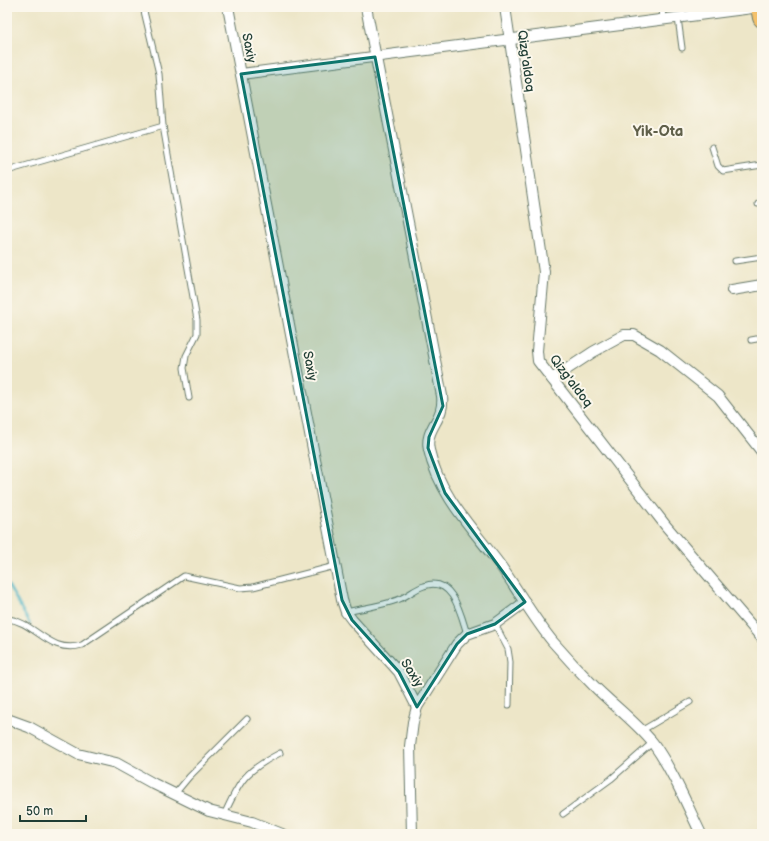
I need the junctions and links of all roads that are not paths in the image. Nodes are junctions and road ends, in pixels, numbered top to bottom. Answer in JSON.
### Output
{"nodes":[{"id":1,"x":143,"y":7,"type":"edge"},
{"id":2,"x":228,"y":7,"type":"edge"},
{"id":3,"x":366,"y":7,"type":"edge"},
{"id":4,"x":506,"y":7,"type":"edge"},
{"id":5,"x":662,"y":7,"type":"edge"},
{"id":6,"x":760,"y":7,"type":"edge"},
{"id":7,"x":678,"y":18,"type":"junction"},
{"id":8,"x":762,"y":18,"type":"edge"},
{"id":9,"x":663,"y":20,"type":"junction"},
{"id":10,"x":510,"y":40,"type":"junction"},
{"id":11,"x":682,"y":48,"type":"dead end"},
{"id":12,"x":375,"y":57,"type":"junction"},
{"id":13,"x":241,"y":74,"type":"junction"},
{"id":14,"x":163,"y":126,"type":"junction"},
{"id":15,"x":712,"y":146,"type":"dead end"},
{"id":16,"x":762,"y":165,"type":"edge"},
{"id":17,"x":7,"y":171,"type":"edge"},
{"id":18,"x":762,"y":257,"type":"edge"},
{"id":19,"x":735,"y":261,"type":"dead end"},
{"id":20,"x":762,"y":285,"type":"edge"},
{"id":21,"x":732,"y":290,"type":"dead end"},
{"id":22,"x":762,"y":338,"type":"edge"},
{"id":23,"x":751,"y":340,"type":"dead end"},
{"id":24,"x":552,"y":379,"type":"junction"},
{"id":25,"x":190,"y":398,"type":"dead end"},
{"id":26,"x":762,"y":452,"type":"edge"},
{"id":27,"x":335,"y":566,"type":"junction"},
{"id":28,"x":525,"y":602,"type":"junction"},
{"id":29,"x":346,"y":612,"type":"junction"},
{"id":30,"x":7,"y":619,"type":"edge"},
{"id":31,"x":495,"y":624,"type":"junction"},
{"id":32,"x":467,"y":634,"type":"junction"},
{"id":33,"x":762,"y":638,"type":"edge"},
{"id":34,"x":690,"y":702,"type":"dead end"},
{"id":35,"x":509,"y":705,"type":"dead end"},
{"id":36,"x":418,"y":707,"type":"junction"},
{"id":37,"x":7,"y":719,"type":"edge"},
{"id":38,"x":247,"y":719,"type":"dead end"},
{"id":39,"x":641,"y":731,"type":"junction"},
{"id":40,"x":652,"y":743,"type":"junction"},
{"id":41,"x":280,"y":753,"type":"dead end"},
{"id":42,"x":174,"y":795,"type":"junction"},
{"id":43,"x":563,"y":814,"type":"dead end"},
{"id":44,"x":224,"y":815,"type":"junction"},
{"id":45,"x":282,"y":834,"type":"edge"},
{"id":46,"x":412,"y":834,"type":"edge"},
{"id":47,"x":701,"y":834,"type":"edge"}],
"edges":[{"from":1,"to":14,"type":"lane"},
{"from":2,"to":13,"type":"street","name":"Saxiy"},
{"from":3,"to":12,"type":"street"},
{"from":4,"to":10,"type":"street","name":"Qizg'aldoq"},
{"from":5,"to":9,"type":"lane"},
{"from":6,"to":7,"type":"street"},
{"from":6,"to":8,"type":"highway"},
{"from":7,"to":9,"type":"street"},
{"from":7,"to":11,"type":"lane"},
{"from":9,"to":10,"type":"street"},
{"from":10,"to":12,"type":"street"},
{"from":10,"to":24,"type":"street","name":"Qizg'aldoq"},
{"from":12,"to":13,"type":"street"},
{"from":12,"to":28,"type":"street"},
{"from":13,"to":27,"type":"street","name":"Saxiy"},
{"from":14,"to":17,"type":"lane"},
{"from":14,"to":25,"type":"lane"},
{"from":15,"to":16,"type":"lane"},
{"from":18,"to":19,"type":"lane"},
{"from":20,"to":21,"type":"street"},
{"from":22,"to":23,"type":"lane"},
{"from":24,"to":26,"type":"street"},
{"from":24,"to":33,"type":"street","name":"Qizg'aldoq"},
{"from":27,"to":29,"type":"street","name":"Saxiy"},
{"from":27,"to":30,"type":"lane"},
{"from":28,"to":31,"type":"street"},
{"from":28,"to":39,"type":"street"},
{"from":29,"to":32,"type":"lane"},
{"from":29,"to":36,"type":"street","name":"Saxiy"},
{"from":31,"to":32,"type":"street"},
{"from":31,"to":35,"type":"lane"},
{"from":32,"to":36,"type":"street"},
{"from":34,"to":39,"type":"lane"},
{"from":36,"to":46,"type":"street"},
{"from":37,"to":42,"type":"street"},
{"from":38,"to":42,"type":"lane"},
{"from":39,"to":40,"type":"street"},
{"from":40,"to":43,"type":"lane"},
{"from":40,"to":47,"type":"street"},
{"from":41,"to":44,"type":"lane"},
{"from":42,"to":44,"type":"street"},
{"from":44,"to":45,"type":"street"}]}
